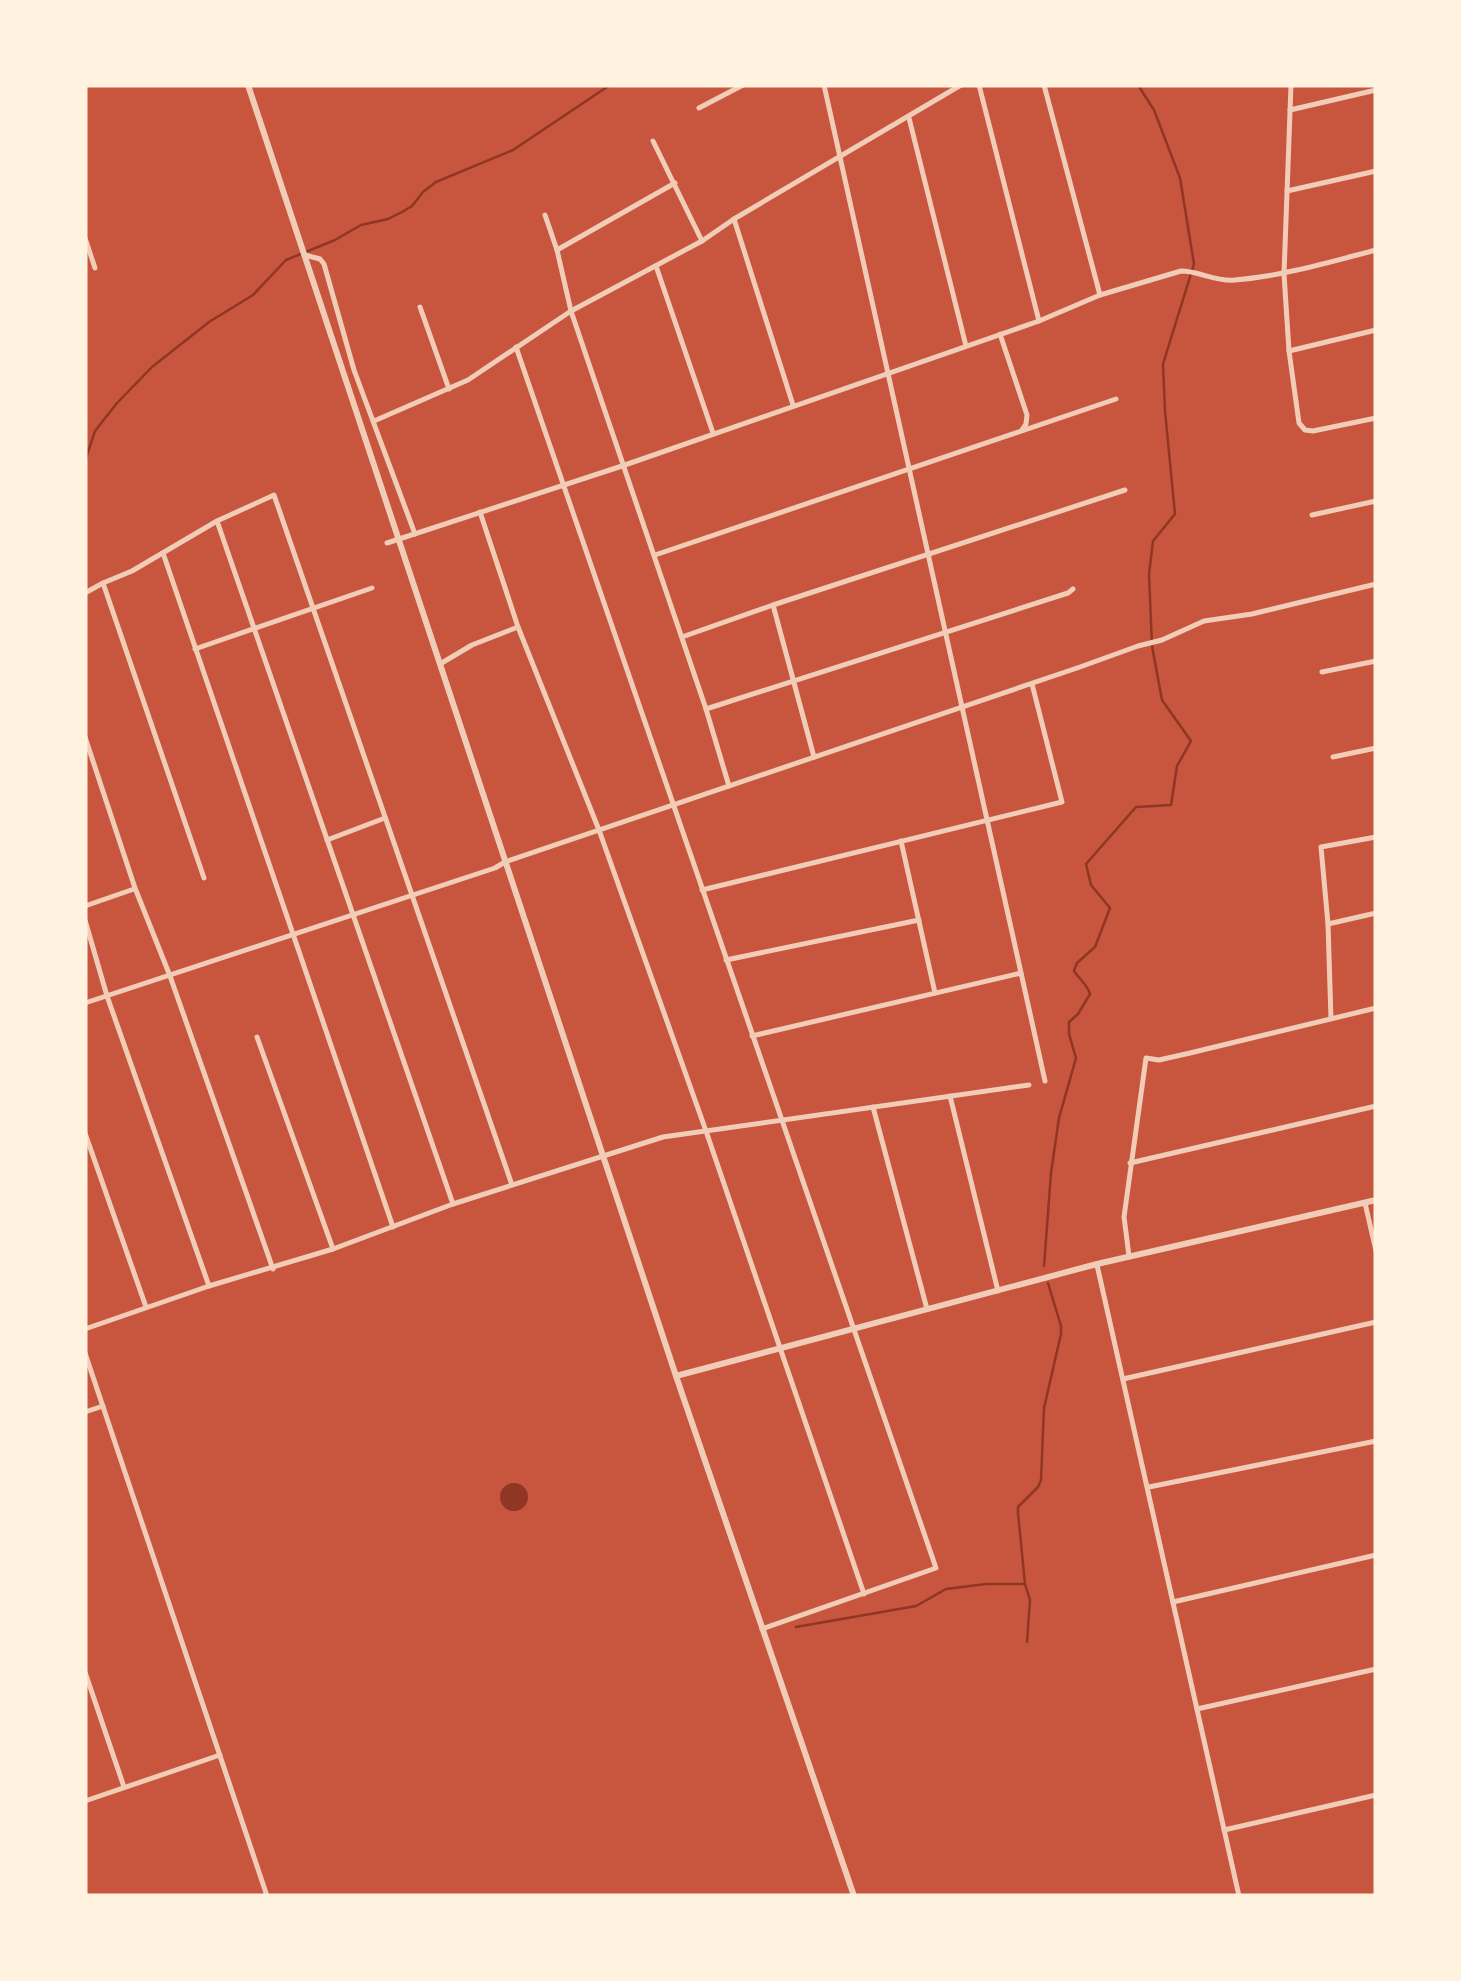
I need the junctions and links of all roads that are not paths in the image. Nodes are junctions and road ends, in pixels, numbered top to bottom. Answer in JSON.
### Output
{"nodes":[{"id":1,"x":248,"y":85,"type":"edge"},
{"id":2,"x":743,"y":85,"type":"edge"},
{"id":3,"x":824,"y":85,"type":"edge"},
{"id":4,"x":962,"y":85,"type":"edge"},
{"id":5,"x":979,"y":85,"type":"edge"},
{"id":6,"x":1044,"y":85,"type":"edge"},
{"id":7,"x":1291,"y":85,"type":"edge"},
{"id":8,"x":1376,"y":90,"type":"edge"},
{"id":9,"x":699,"y":108,"type":"dead end"},
{"id":10,"x":1290,"y":110,"type":"junction"},
{"id":11,"x":909,"y":118,"type":"junction"},
{"id":12,"x":653,"y":141,"type":"dead end"},
{"id":13,"x":840,"y":157,"type":"junction"},
{"id":14,"x":1376,"y":171,"type":"edge"},
{"id":15,"x":674,"y":184,"type":"junction"},
{"id":16,"x":1287,"y":191,"type":"junction"},
{"id":17,"x":545,"y":215,"type":"dead end"},
{"id":18,"x":734,"y":219,"type":"junction"},
{"id":19,"x":85,"y":238,"type":"edge"},
{"id":20,"x":702,"y":241,"type":"junction"},
{"id":21,"x":557,"y":250,"type":"junction"},
{"id":22,"x":1376,"y":250,"type":"edge"},
{"id":23,"x":305,"y":255,"type":"junction"},
{"id":24,"x":656,"y":266,"type":"junction"},
{"id":25,"x":95,"y":268,"type":"dead end"},
{"id":26,"x":1284,"y":274,"type":"junction"},
{"id":27,"x":1100,"y":295,"type":"junction"},
{"id":28,"x":420,"y":307,"type":"dead end"},
{"id":29,"x":571,"y":311,"type":"junction"},
{"id":30,"x":1038,"y":321,"type":"junction"},
{"id":31,"x":1376,"y":330,"type":"edge"},
{"id":32,"x":1000,"y":334,"type":"junction"},
{"id":33,"x":966,"y":346,"type":"junction"},
{"id":34,"x":516,"y":347,"type":"junction"},
{"id":35,"x":1289,"y":351,"type":"junction"},
{"id":36,"x":888,"y":372,"type":"junction"},
{"id":37,"x":450,"y":390,"type":"junction"},
{"id":38,"x":1116,"y":399,"type":"dead end"},
{"id":39,"x":793,"y":406,"type":"junction"},
{"id":40,"x":1376,"y":418,"type":"edge"},
{"id":41,"x":374,"y":421,"type":"junction"},
{"id":42,"x":1022,"y":431,"type":"junction"},
{"id":43,"x":713,"y":433,"type":"junction"},
{"id":44,"x":622,"y":466,"type":"junction"},
{"id":45,"x":909,"y":469,"type":"junction"},
{"id":46,"x":563,"y":484,"type":"junction"},
{"id":47,"x":1125,"y":490,"type":"dead end"},
{"id":48,"x":1376,"y":501,"type":"edge"},
{"id":49,"x":480,"y":512,"type":"junction"},
{"id":50,"x":1312,"y":516,"type":"dead end"},
{"id":51,"x":217,"y":521,"type":"junction"},
{"id":52,"x":415,"y":534,"type":"junction"},
{"id":53,"x":399,"y":540,"type":"junction"},
{"id":54,"x":387,"y":543,"type":"dead end"},
{"id":55,"x":163,"y":553,"type":"junction"},
{"id":56,"x":928,"y":554,"type":"junction"},
{"id":57,"x":654,"y":556,"type":"junction"},
{"id":58,"x":102,"y":582,"type":"junction"},
{"id":59,"x":1376,"y":584,"type":"edge"},
{"id":60,"x":372,"y":588,"type":"dead end"},
{"id":61,"x":1073,"y":589,"type":"dead end"},
{"id":62,"x":85,"y":593,"type":"edge"},
{"id":63,"x":773,"y":605,"type":"junction"},
{"id":64,"x":313,"y":608,"type":"junction"},
{"id":65,"x":518,"y":627,"type":"junction"},
{"id":66,"x":254,"y":629,"type":"junction"},
{"id":67,"x":946,"y":632,"type":"junction"},
{"id":68,"x":682,"y":637,"type":"junction"},
{"id":69,"x":195,"y":649,"type":"junction"},
{"id":70,"x":1376,"y":661,"type":"edge"},
{"id":71,"x":440,"y":664,"type":"junction"},
{"id":72,"x":1322,"y":672,"type":"dead end"},
{"id":73,"x":794,"y":682,"type":"junction"},
{"id":74,"x":1031,"y":684,"type":"junction"},
{"id":75,"x":962,"y":707,"type":"junction"},
{"id":76,"x":706,"y":709,"type":"junction"},
{"id":77,"x":85,"y":736,"type":"edge"},
{"id":78,"x":1376,"y":748,"type":"edge"},
{"id":79,"x":814,"y":757,"type":"junction"},
{"id":80,"x":1333,"y":757,"type":"dead end"},
{"id":81,"x":730,"y":786,"type":"junction"},
{"id":82,"x":673,"y":805,"type":"junction"},
{"id":83,"x":385,"y":818,"type":"junction"},
{"id":84,"x":987,"y":820,"type":"junction"},
{"id":85,"x":598,"y":830,"type":"junction"},
{"id":86,"x":1376,"y":837,"type":"edge"},
{"id":87,"x":328,"y":840,"type":"junction"},
{"id":88,"x":901,"y":842,"type":"junction"},
{"id":89,"x":505,"y":862,"type":"junction"},
{"id":90,"x":204,"y":878,"type":"dead end"},
{"id":91,"x":136,"y":888,"type":"junction"},
{"id":92,"x":702,"y":890,"type":"junction"},
{"id":93,"x":412,"y":896,"type":"junction"},
{"id":94,"x":85,"y":906,"type":"edge"},
{"id":95,"x":1376,"y":913,"type":"edge"},
{"id":96,"x":353,"y":915,"type":"junction"},
{"id":97,"x":85,"y":920,"type":"edge"},
{"id":98,"x":918,"y":920,"type":"junction"},
{"id":99,"x":1328,"y":924,"type":"junction"},
{"id":100,"x":293,"y":935,"type":"junction"},
{"id":101,"x":726,"y":960,"type":"junction"},
{"id":102,"x":1021,"y":973,"type":"junction"},
{"id":103,"x":170,"y":976,"type":"junction"},
{"id":104,"x":935,"y":993,"type":"junction"},
{"id":105,"x":107,"y":996,"type":"junction"},
{"id":106,"x":85,"y":1003,"type":"edge"},
{"id":107,"x":1376,"y":1008,"type":"edge"},
{"id":108,"x":1331,"y":1019,"type":"junction"},
{"id":109,"x":752,"y":1036,"type":"junction"},
{"id":110,"x":257,"y":1037,"type":"dead end"},
{"id":111,"x":1046,"y":1081,"type":"dead end"},
{"id":112,"x":1029,"y":1085,"type":"dead end"},
{"id":113,"x":950,"y":1096,"type":"junction"},
{"id":114,"x":1376,"y":1106,"type":"edge"},
{"id":115,"x":874,"y":1107,"type":"junction"},
{"id":116,"x":781,"y":1120,"type":"junction"},
{"id":117,"x":706,"y":1131,"type":"junction"},
{"id":118,"x":85,"y":1133,"type":"edge"},
{"id":119,"x":603,"y":1155,"type":"junction"},
{"id":120,"x":1130,"y":1163,"type":"junction"},
{"id":121,"x":512,"y":1185,"type":"junction"},
{"id":122,"x":1376,"y":1200,"type":"edge"},
{"id":123,"x":1365,"y":1202,"type":"junction"},
{"id":124,"x":453,"y":1204,"type":"junction"},
{"id":125,"x":393,"y":1227,"type":"junction"},
{"id":126,"x":334,"y":1249,"type":"junction"},
{"id":127,"x":1376,"y":1250,"type":"edge"},
{"id":128,"x":1129,"y":1256,"type":"junction"},
{"id":129,"x":1097,"y":1264,"type":"junction"},
{"id":130,"x":272,"y":1269,"type":"junction"},
{"id":131,"x":209,"y":1286,"type":"junction"},
{"id":132,"x":998,"y":1291,"type":"junction"},
{"id":133,"x":146,"y":1308,"type":"junction"},
{"id":134,"x":927,"y":1309,"type":"junction"},
{"id":135,"x":1376,"y":1322,"type":"edge"},
{"id":136,"x":853,"y":1328,"type":"junction"},
{"id":137,"x":85,"y":1329,"type":"edge"},
{"id":138,"x":780,"y":1348,"type":"junction"},
{"id":139,"x":85,"y":1353,"type":"edge"},
{"id":140,"x":676,"y":1376,"type":"junction"},
{"id":141,"x":1123,"y":1379,"type":"junction"},
{"id":142,"x":102,"y":1406,"type":"junction"},
{"id":143,"x":85,"y":1412,"type":"edge"},
{"id":144,"x":1376,"y":1441,"type":"edge"},
{"id":145,"x":1147,"y":1488,"type":"junction"},
{"id":146,"x":1376,"y":1556,"type":"edge"},
{"id":147,"x":864,"y":1594,"type":"junction"},
{"id":148,"x":1173,"y":1602,"type":"junction"},
{"id":149,"x":762,"y":1629,"type":"junction"},
{"id":150,"x":1376,"y":1669,"type":"edge"},
{"id":151,"x":85,"y":1672,"type":"edge"},
{"id":152,"x":1197,"y":1709,"type":"junction"},
{"id":153,"x":220,"y":1755,"type":"junction"},
{"id":154,"x":124,"y":1788,"type":"junction"},
{"id":155,"x":1376,"y":1795,"type":"edge"},
{"id":156,"x":85,"y":1801,"type":"edge"},
{"id":157,"x":1224,"y":1830,"type":"junction"},
{"id":158,"x":268,"y":1896,"type":"edge"},
{"id":159,"x":854,"y":1896,"type":"edge"},
{"id":160,"x":1239,"y":1896,"type":"edge"}],
"edges":[{"from":1,"to":23,"type":"street"},
{"from":2,"to":9,"type":"street"},
{"from":3,"to":13,"type":"street"},
{"from":4,"to":11,"type":"street"},
{"from":5,"to":30,"type":"street"},
{"from":6,"to":27,"type":"street"},
{"from":7,"to":10,"type":"street"},
{"from":8,"to":10,"type":"street"},
{"from":10,"to":16,"type":"street"},
{"from":11,"to":13,"type":"street"},
{"from":11,"to":33,"type":"street"},
{"from":12,"to":15,"type":"street"},
{"from":13,"to":18,"type":"street"},
{"from":13,"to":36,"type":"street"},
{"from":14,"to":16,"type":"street"},
{"from":15,"to":20,"type":"street"},
{"from":15,"to":21,"type":"street"},
{"from":16,"to":26,"type":"street"},
{"from":17,"to":21,"type":"street"},
{"from":18,"to":20,"type":"street"},
{"from":18,"to":39,"type":"street"},
{"from":19,"to":25,"type":"street"},
{"from":20,"to":24,"type":"street"},
{"from":21,"to":29,"type":"street"},
{"from":22,"to":26,"type":"street"},
{"from":23,"to":41,"type":"street"},
{"from":23,"to":53,"type":"street"},
{"from":24,"to":29,"type":"street"},
{"from":24,"to":43,"type":"street"},
{"from":26,"to":27,"type":"street"},
{"from":26,"to":35,"type":"street"},
{"from":27,"to":30,"type":"street"},
{"from":28,"to":37,"type":"street"},
{"from":29,"to":34,"type":"street"},
{"from":29,"to":44,"type":"street"},
{"from":30,"to":32,"type":"street"},
{"from":31,"to":35,"type":"street"},
{"from":32,"to":33,"type":"street"},
{"from":32,"to":42,"type":"street"},
{"from":33,"to":36,"type":"street"},
{"from":34,"to":37,"type":"street"},
{"from":34,"to":46,"type":"street"},
{"from":35,"to":40,"type":"street"},
{"from":36,"to":39,"type":"street"},
{"from":36,"to":45,"type":"street"},
{"from":37,"to":41,"type":"street"},
{"from":38,"to":42,"type":"street"},
{"from":39,"to":43,"type":"street"},
{"from":41,"to":52,"type":"street"},
{"from":42,"to":45,"type":"street"},
{"from":43,"to":44,"type":"street"},
{"from":44,"to":46,"type":"street"},
{"from":44,"to":57,"type":"street"},
{"from":45,"to":56,"type":"street"},
{"from":45,"to":57,"type":"street"},
{"from":46,"to":49,"type":"street"},
{"from":46,"to":82,"type":"street"},
{"from":47,"to":56,"type":"street"},
{"from":48,"to":50,"type":"street"},
{"from":49,"to":52,"type":"street"},
{"from":49,"to":65,"type":"street"},
{"from":51,"to":55,"type":"street"},
{"from":51,"to":64,"type":"street"},
{"from":51,"to":66,"type":"street"},
{"from":52,"to":53,"type":"street"},
{"from":53,"to":54,"type":"street"},
{"from":53,"to":71,"type":"street"},
{"from":55,"to":58,"type":"street"},
{"from":55,"to":69,"type":"street"},
{"from":56,"to":63,"type":"street"},
{"from":56,"to":67,"type":"street"},
{"from":57,"to":68,"type":"street"},
{"from":58,"to":62,"type":"street"},
{"from":58,"to":90,"type":"street"},
{"from":59,"to":74,"type":"street"},
{"from":60,"to":64,"type":"street"},
{"from":61,"to":67,"type":"street"},
{"from":63,"to":68,"type":"street"},
{"from":63,"to":73,"type":"street"},
{"from":64,"to":66,"type":"street"},
{"from":64,"to":83,"type":"street"},
{"from":65,"to":71,"type":"street"},
{"from":65,"to":85,"type":"street"},
{"from":66,"to":69,"type":"street"},
{"from":66,"to":87,"type":"street"},
{"from":67,"to":73,"type":"street"},
{"from":67,"to":75,"type":"street"},
{"from":68,"to":76,"type":"street"},
{"from":69,"to":100,"type":"street"},
{"from":70,"to":72,"type":"street"},
{"from":71,"to":89,"type":"street"},
{"from":73,"to":76,"type":"street"},
{"from":73,"to":79,"type":"street"},
{"from":74,"to":75,"type":"street"},
{"from":74,"to":84,"type":"street"},
{"from":75,"to":79,"type":"street"},
{"from":75,"to":84,"type":"street"},
{"from":76,"to":81,"type":"street"},
{"from":77,"to":91,"type":"street"},
{"from":78,"to":80,"type":"street"},
{"from":79,"to":81,"type":"street"},
{"from":81,"to":82,"type":"street"},
{"from":82,"to":85,"type":"street"},
{"from":82,"to":92,"type":"street"},
{"from":83,"to":87,"type":"street"},
{"from":83,"to":93,"type":"street"},
{"from":84,"to":88,"type":"street"},
{"from":84,"to":102,"type":"street"},
{"from":85,"to":89,"type":"street"},
{"from":85,"to":117,"type":"street"},
{"from":86,"to":99,"type":"street"},
{"from":87,"to":96,"type":"street"},
{"from":88,"to":92,"type":"street"},
{"from":88,"to":98,"type":"street"},
{"from":89,"to":93,"type":"street"},
{"from":89,"to":119,"type":"street"},
{"from":91,"to":94,"type":"street"},
{"from":91,"to":103,"type":"street"},
{"from":92,"to":101,"type":"street"},
{"from":93,"to":96,"type":"street"},
{"from":93,"to":121,"type":"street"},
{"from":95,"to":99,"type":"street"},
{"from":96,"to":100,"type":"street"},
{"from":96,"to":124,"type":"street"},
{"from":97,"to":105,"type":"street"},
{"from":98,"to":101,"type":"street"},
{"from":98,"to":104,"type":"street"},
{"from":99,"to":108,"type":"street"},
{"from":100,"to":103,"type":"street"},
{"from":100,"to":125,"type":"street"},
{"from":101,"to":109,"type":"street"},
{"from":102,"to":104,"type":"street"},
{"from":102,"to":111,"type":"street"},
{"from":103,"to":105,"type":"street"},
{"from":103,"to":130,"type":"street"},
{"from":104,"to":109,"type":"street"},
{"from":105,"to":106,"type":"street"},
{"from":105,"to":131,"type":"street"},
{"from":107,"to":108,"type":"street"},
{"from":108,"to":120,"type":"street"},
{"from":109,"to":116,"type":"street"},
{"from":110,"to":126,"type":"street"},
{"from":112,"to":113,"type":"street"},
{"from":113,"to":115,"type":"street"},
{"from":113,"to":132,"type":"street"},
{"from":114,"to":120,"type":"street"},
{"from":115,"to":116,"type":"street"},
{"from":115,"to":134,"type":"street"},
{"from":116,"to":117,"type":"street"},
{"from":116,"to":136,"type":"street"},
{"from":117,"to":119,"type":"street"},
{"from":117,"to":138,"type":"street"},
{"from":118,"to":133,"type":"street"},
{"from":119,"to":121,"type":"street"},
{"from":119,"to":140,"type":"street"},
{"from":120,"to":128,"type":"street"},
{"from":121,"to":124,"type":"street"},
{"from":122,"to":123,"type":"street"},
{"from":123,"to":127,"type":"street"},
{"from":123,"to":128,"type":"street"},
{"from":124,"to":125,"type":"street"},
{"from":125,"to":126,"type":"street"},
{"from":126,"to":130,"type":"street"},
{"from":128,"to":129,"type":"street"},
{"from":129,"to":132,"type":"street"},
{"from":129,"to":141,"type":"street"},
{"from":130,"to":131,"type":"street"},
{"from":131,"to":133,"type":"street"},
{"from":132,"to":134,"type":"street"},
{"from":133,"to":137,"type":"street"},
{"from":134,"to":136,"type":"street"},
{"from":135,"to":141,"type":"street"},
{"from":136,"to":138,"type":"street"},
{"from":136,"to":147,"type":"street"},
{"from":138,"to":140,"type":"street"},
{"from":138,"to":147,"type":"street"},
{"from":139,"to":142,"type":"street"},
{"from":140,"to":149,"type":"street"},
{"from":141,"to":145,"type":"street"},
{"from":142,"to":143,"type":"street"},
{"from":142,"to":153,"type":"street"},
{"from":144,"to":145,"type":"street"},
{"from":145,"to":148,"type":"street"},
{"from":146,"to":148,"type":"street"},
{"from":147,"to":149,"type":"street"},
{"from":148,"to":152,"type":"street"},
{"from":149,"to":159,"type":"street"},
{"from":150,"to":152,"type":"street"},
{"from":151,"to":154,"type":"street"},
{"from":152,"to":157,"type":"street"},
{"from":153,"to":154,"type":"street"},
{"from":153,"to":158,"type":"street"},
{"from":154,"to":156,"type":"street"},
{"from":155,"to":157,"type":"street"},
{"from":157,"to":160,"type":"street"}]}
